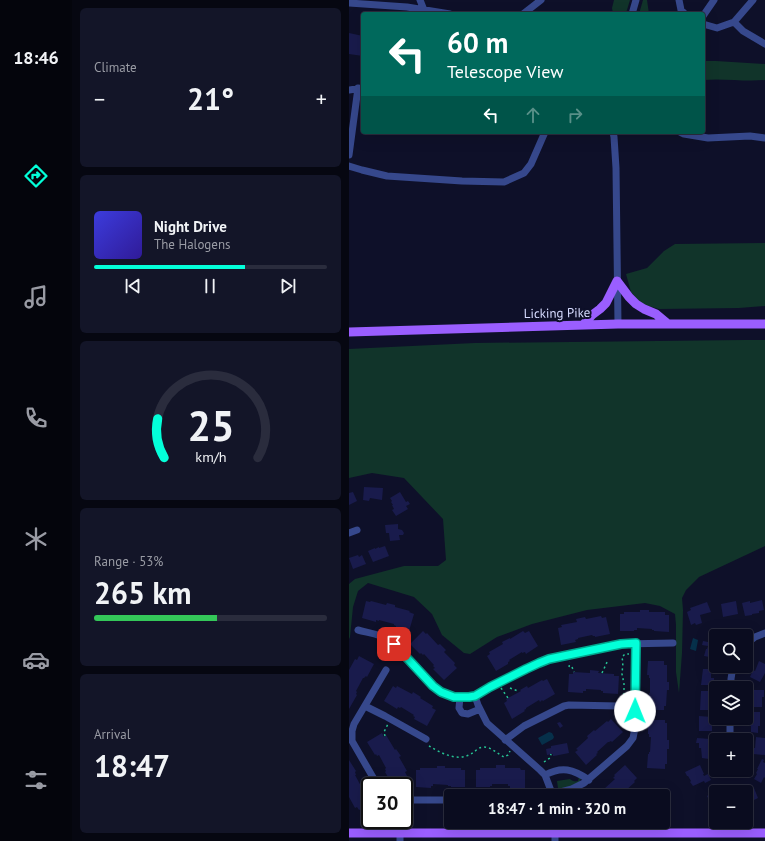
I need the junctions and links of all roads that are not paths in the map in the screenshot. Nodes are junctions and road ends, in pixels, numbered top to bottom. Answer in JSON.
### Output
{"nodes":[{"id":1,"x":420,"y":0,"type":"edge"},
{"id":2,"x":541,"y":0,"type":"edge"},
{"id":3,"x":636,"y":0,"type":"edge"},
{"id":4,"x":679,"y":0,"type":"edge"},
{"id":5,"x":714,"y":0,"type":"edge"},
{"id":6,"x":753,"y":0,"type":"edge"},
{"id":7,"x":349,"y":3,"type":"edge"},
{"id":8,"x":424,"y":10,"type":"junction"},
{"id":9,"x":434,"y":12,"type":"edge"},
{"id":10,"x":526,"y":12,"type":"edge"},
{"id":11,"x":633,"y":12,"type":"edge"},
{"id":12,"x":683,"y":12,"type":"edge"},
{"id":13,"x":705,"y":13,"type":"edge"},
{"id":14,"x":734,"y":22,"type":"junction"},
{"id":15,"x":705,"y":25,"type":"edge"},
{"id":16,"x":765,"y":44,"type":"edge"},
{"id":17,"x":360,"y":88,"type":"edge"},
{"id":18,"x":349,"y":90,"type":"edge"},
{"id":19,"x":544,"y":134,"type":"edge"},
{"id":20,"x":613,"y":134,"type":"edge"},
{"id":21,"x":684,"y":134,"type":"edge"},
{"id":22,"x":350,"y":138,"type":"edge"},
{"id":23,"x":765,"y":138,"type":"edge"},
{"id":24,"x":349,"y":155,"type":"edge"},
{"id":25,"x":349,"y":166,"type":"edge"},
{"id":26,"x":617,"y":281,"type":"junction"},
{"id":27,"x":618,"y":324,"type":"junction"},
{"id":28,"x":668,"y":324,"type":"junction"},
{"id":29,"x":765,"y":324,"type":"edge"},
{"id":30,"x":583,"y":326,"type":"junction"},
{"id":31,"x":349,"y":332,"type":"edge"},
{"id":32,"x":357,"y":530,"type":"dead end"},
{"id":33,"x":349,"y":533,"type":"edge"},
{"id":34,"x":358,"y":630,"type":"dead end"},
{"id":35,"x":765,"y":633,"type":"edge"},
{"id":36,"x":753,"y":639,"type":"edge"},
{"id":37,"x":636,"y":643,"type":"junction"},
{"id":38,"x":673,"y":643,"type":"dead end"},
{"id":39,"x":386,"y":670,"type":"dead end"},
{"id":40,"x":475,"y":696,"type":"junction"},
{"id":41,"x":460,"y":697,"type":"junction"},
{"id":42,"x":365,"y":706,"type":"junction"},
{"id":43,"x":619,"y":706,"type":"road end"},
{"id":44,"x":480,"y":710,"type":"junction"},
{"id":45,"x":426,"y":739,"type":"road end"},
{"id":46,"x":505,"y":740,"type":"junction"},
{"id":47,"x":545,"y":775,"type":"junction"},
{"id":48,"x":373,"y":777,"type":"edge"},
{"id":49,"x":589,"y":780,"type":"junction"},
{"id":50,"x":548,"y":789,"type":"edge"},
{"id":51,"x":573,"y":789,"type":"edge"},
{"id":52,"x":413,"y":800,"type":"edge"},
{"id":53,"x":444,"y":800,"type":"edge"},
{"id":54,"x":349,"y":833,"type":"edge"},
{"id":55,"x":765,"y":833,"type":"edge"},
{"id":56,"x":400,"y":837,"type":"edge"},
{"id":57,"x":555,"y":837,"type":"edge"}],
"edges":[{"from":1,"to":8,"type":"street"},
{"from":2,"to":10,"type":"street"},
{"from":3,"to":11,"type":"street"},
{"from":4,"to":12,"type":"street"},
{"from":5,"to":13,"type":"street"},
{"from":6,"to":14,"type":"street"},
{"from":7,"to":8,"type":"street"},
{"from":8,"to":9,"type":"street"},
{"from":14,"to":15,"type":"street"},
{"from":14,"to":16,"type":"street"},
{"from":17,"to":18,"type":"street"},
{"from":17,"to":22,"type":"street"},
{"from":19,"to":25,"type":"street"},
{"from":20,"to":26,"type":"street"},
{"from":21,"to":23,"type":"street"},
{"from":22,"to":24,"type":"street"},
{"from":26,"to":27,"type":"street"},
{"from":26,"to":28,"type":"main road"},
{"from":26,"to":30,"type":"main road"},
{"from":27,"to":28,"type":"main road","name":"Licking Pike"},
{"from":27,"to":30,"type":"main road","name":"Licking Pike"},
{"from":28,"to":29,"type":"main road","name":"Licking Pike"},
{"from":30,"to":31,"type":"main road","name":"Licking Pike"},
{"from":32,"to":33,"type":"street"},
{"from":34,"to":41,"type":"street"},
{"from":35,"to":36,"type":"street"},
{"from":37,"to":38,"type":"street"},
{"from":37,"to":40,"type":"street"},
{"from":37,"to":49,"type":"street"},
{"from":39,"to":42,"type":"street"},
{"from":40,"to":41,"type":"street"},
{"from":40,"to":44,"type":"street"},
{"from":41,"to":44,"type":"street"},
{"from":42,"to":45,"type":"street"},
{"from":42,"to":48,"type":"street"},
{"from":43,"to":46,"type":"street"},
{"from":44,"to":46,"type":"street"},
{"from":46,"to":47,"type":"street"},
{"from":47,"to":49,"type":"street"},
{"from":47,"to":50,"type":"street"},
{"from":49,"to":51,"type":"street"},
{"from":52,"to":53,"type":"street"},
{"from":54,"to":56,"type":"main road"},
{"from":55,"to":57,"type":"main road"},
{"from":56,"to":57,"type":"main road"}]}
